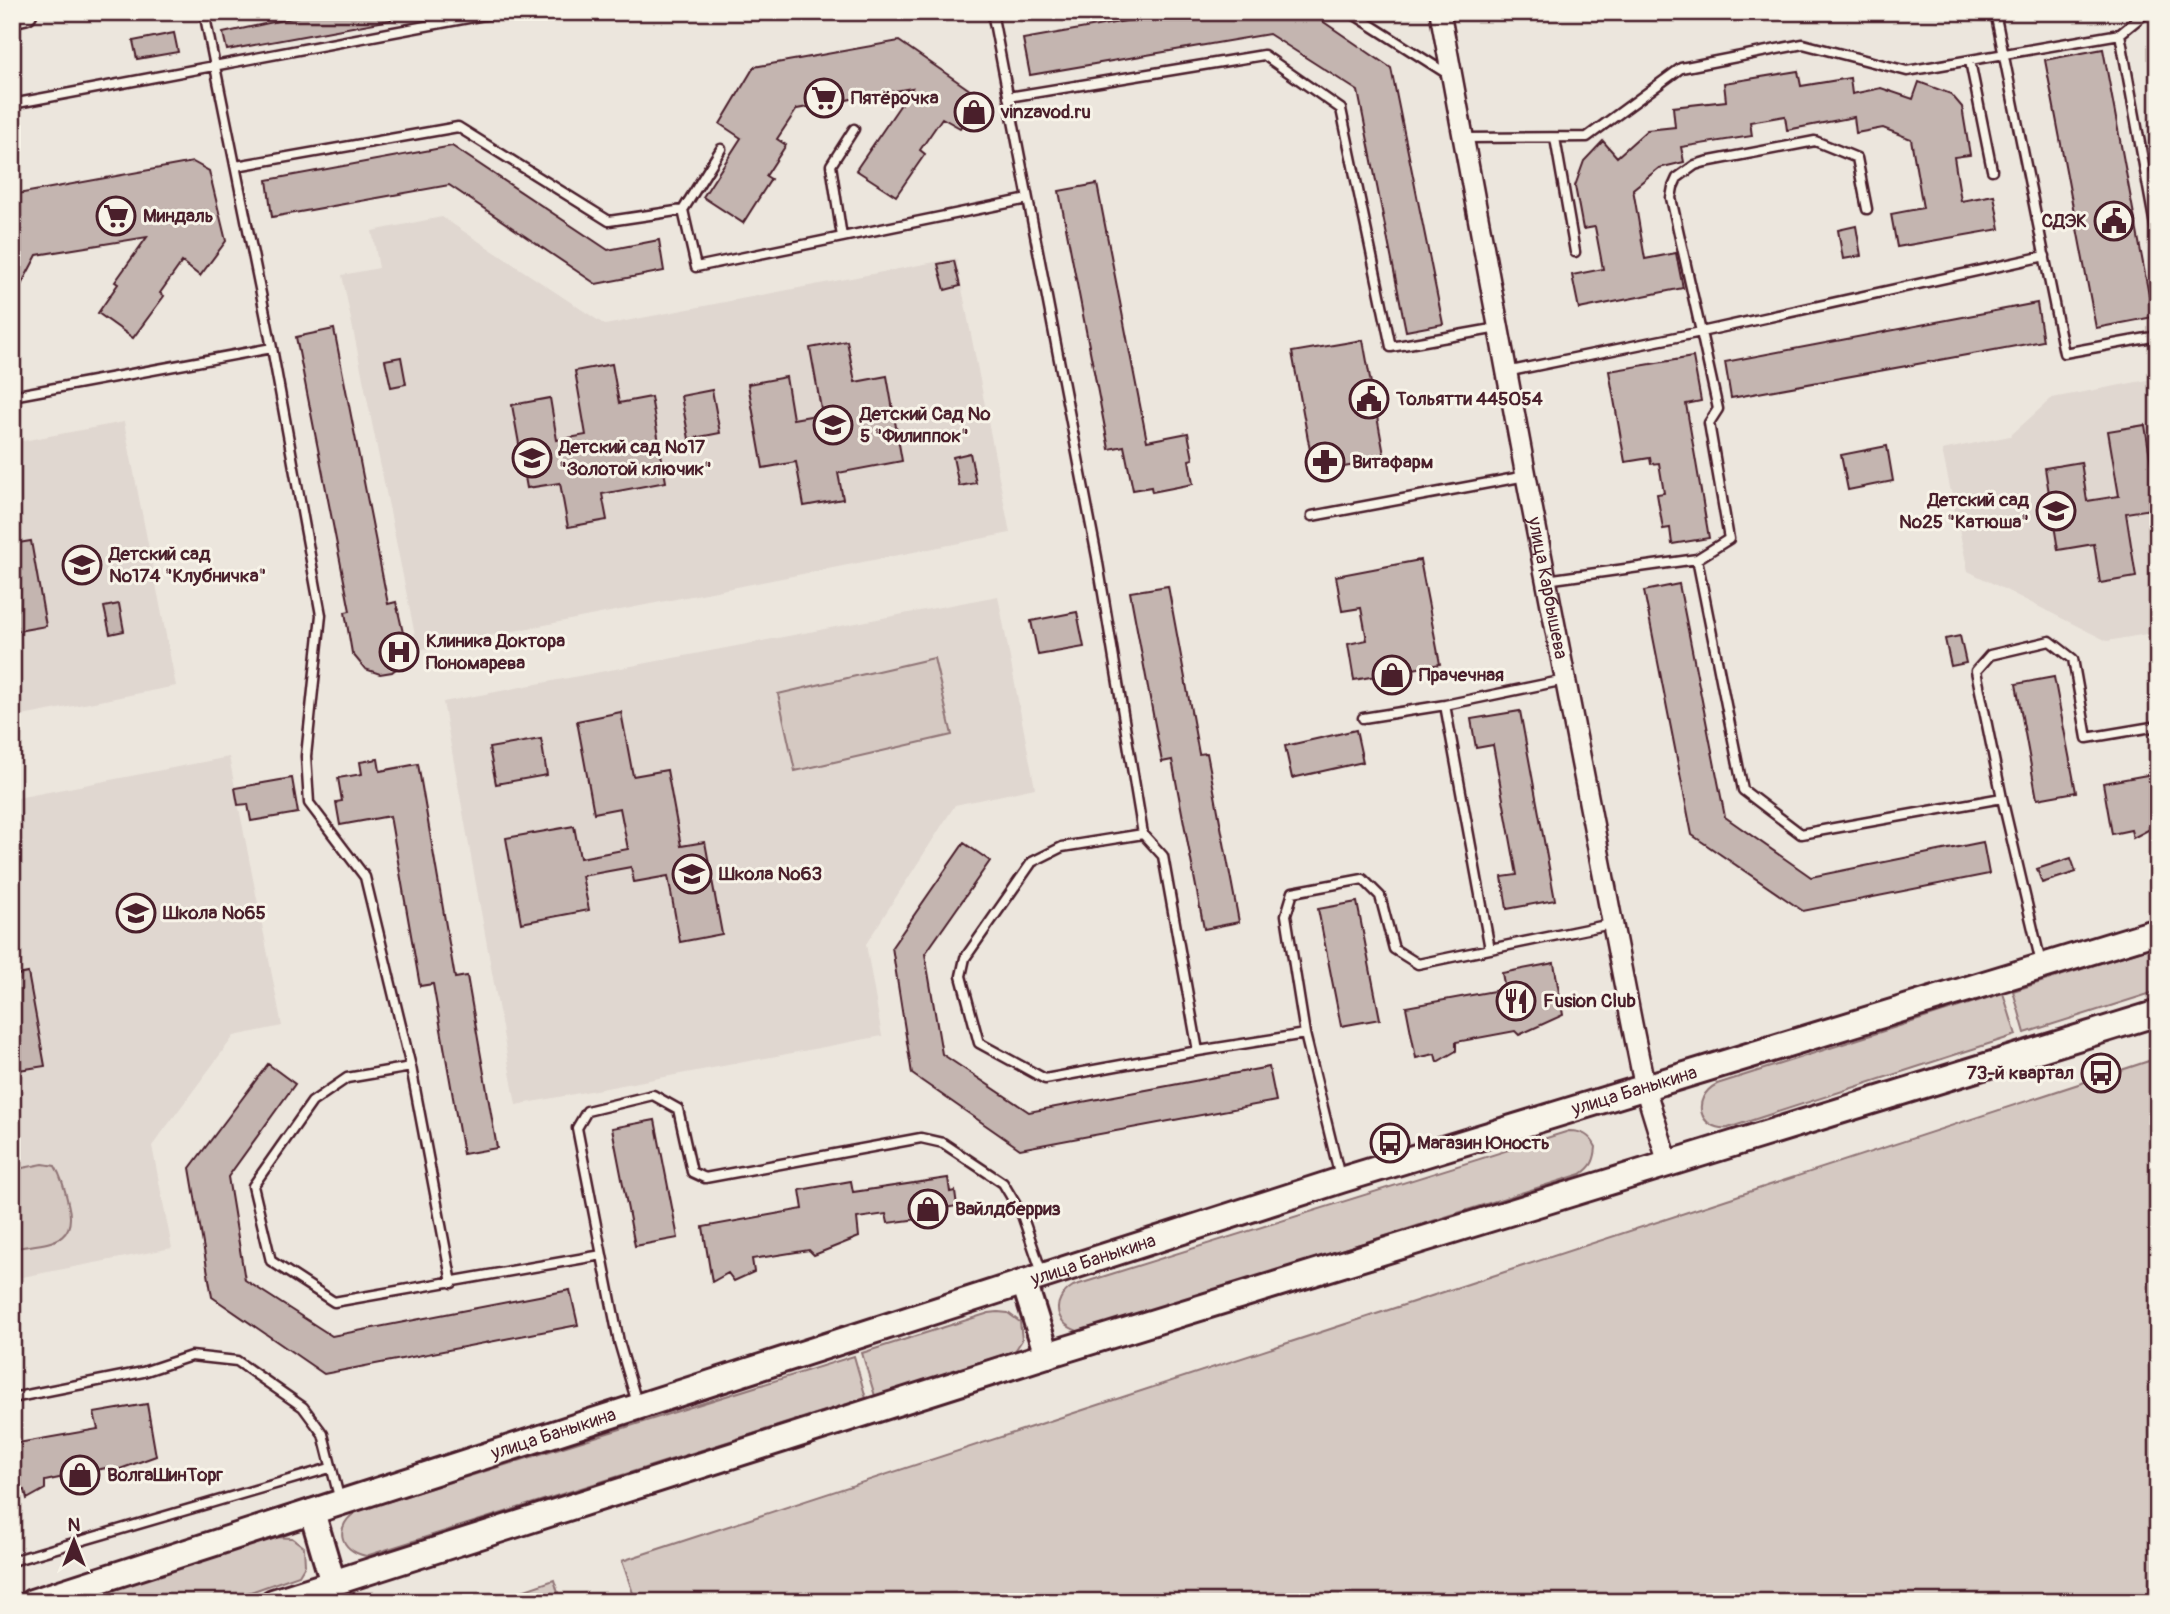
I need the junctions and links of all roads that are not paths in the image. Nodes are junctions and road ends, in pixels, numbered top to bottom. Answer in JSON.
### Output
{"nodes":[{"id":1,"x":26,"y":12,"type":"edge"},
{"id":2,"x":204,"y":12,"type":"edge"},
{"id":3,"x":500,"y":12,"type":"edge"},
{"id":4,"x":1350,"y":12,"type":"edge"},
{"id":5,"x":1440,"y":12,"type":"edge"},
{"id":6,"x":1995,"y":12,"type":"edge"},
{"id":7,"x":2147,"y":12,"type":"edge"},
{"id":8,"x":995,"y":13,"type":"edge"},
{"id":9,"x":12,"y":15,"type":"edge"},
{"id":10,"x":2120,"y":34,"type":"junction"},
{"id":11,"x":2003,"y":55,"type":"junction"},
{"id":12,"x":1970,"y":61,"type":"junction"},
{"id":13,"x":216,"y":67,"type":"junction"},
{"id":14,"x":1452,"y":77,"type":"junction"},
{"id":15,"x":1008,"y":97,"type":"junction"},
{"id":16,"x":12,"y":104,"type":"edge"},
{"id":17,"x":854,"y":129,"type":"dead end"},
{"id":18,"x":1463,"y":138,"type":"junction"},
{"id":19,"x":1555,"y":138,"type":"junction"},
{"id":20,"x":722,"y":149,"type":"dead end"},
{"id":21,"x":236,"y":166,"type":"junction"},
{"id":22,"x":1992,"y":170,"type":"dead end"},
{"id":23,"x":1028,"y":200,"type":"junction"},
{"id":24,"x":683,"y":209,"type":"junction"},
{"id":25,"x":1867,"y":209,"type":"dead end"},
{"id":26,"x":842,"y":237,"type":"junction"},
{"id":27,"x":2158,"y":242,"type":"edge"},
{"id":28,"x":1575,"y":252,"type":"dead end"},
{"id":29,"x":2045,"y":256,"type":"junction"},
{"id":30,"x":1498,"y":328,"type":"junction"},
{"id":31,"x":1702,"y":332,"type":"junction"},
{"id":32,"x":2158,"y":336,"type":"edge"},
{"id":33,"x":272,"y":348,"type":"junction"},
{"id":34,"x":1506,"y":372,"type":"junction"},
{"id":35,"x":12,"y":396,"type":"edge"},
{"id":36,"x":1526,"y":476,"type":"junction"},
{"id":37,"x":1312,"y":516,"type":"dead end"},
{"id":38,"x":1697,"y":559,"type":"junction"},
{"id":39,"x":1546,"y":580,"type":"junction"},
{"id":40,"x":1565,"y":680,"type":"junction"},
{"id":41,"x":1445,"y":705,"type":"junction"},
{"id":42,"x":1363,"y":718,"type":"dead end"},
{"id":43,"x":2158,"y":726,"type":"edge"},
{"id":44,"x":2002,"y":798,"type":"junction"},
{"id":45,"x":1143,"y":834,"type":"junction"},
{"id":46,"x":1613,"y":924,"type":"junction"},
{"id":47,"x":2158,"y":931,"type":"edge"},
{"id":48,"x":1490,"y":949,"type":"junction"},
{"id":49,"x":2042,"y":967,"type":"junction"},
{"id":50,"x":2158,"y":1013,"type":"edge"},
{"id":51,"x":1305,"y":1034,"type":"junction"},
{"id":52,"x":1198,"y":1051,"type":"junction"},
{"id":53,"x":411,"y":1066,"type":"junction"},
{"id":54,"x":1645,"y":1088,"type":"junction"},
{"id":55,"x":1668,"y":1163,"type":"junction"},
{"id":56,"x":1341,"y":1180,"type":"junction"},
{"id":57,"x":602,"y":1255,"type":"junction"},
{"id":58,"x":1033,"y":1279,"type":"junction"},
{"id":59,"x":452,"y":1283,"type":"junction"},
{"id":60,"x":1047,"y":1355,"type":"junction"},
{"id":61,"x":12,"y":1398,"type":"edge"},
{"id":62,"x":638,"y":1406,"type":"junction"},
{"id":63,"x":330,"y":1468,"type":"junction"},
{"id":64,"x":340,"y":1502,"type":"junction"},
{"id":65,"x":312,"y":1512,"type":"junction"},
{"id":66,"x":12,"y":1561,"type":"edge"},
{"id":67,"x":333,"y":1583,"type":"junction"},
{"id":68,"x":32,"y":1602,"type":"edge"},
{"id":69,"x":273,"y":1602,"type":"edge"}],
"edges":[{"from":1,"to":9,"type":"main road"},
{"from":2,"to":13,"type":"lane"},
{"from":3,"to":13,"type":"lane"},
{"from":4,"to":14,"type":"lane"},
{"from":5,"to":14,"type":"street","name":"улица Карбышева"},
{"from":6,"to":11,"type":"lane"},
{"from":7,"to":10,"type":"lane"},
{"from":8,"to":15,"type":"lane"},
{"from":10,"to":11,"type":"lane"},
{"from":10,"to":27,"type":"lane"},
{"from":11,"to":12,"type":"lane"},
{"from":11,"to":29,"type":"lane"},
{"from":12,"to":19,"type":"lane"},
{"from":12,"to":22,"type":"lane"},
{"from":13,"to":16,"type":"lane"},
{"from":13,"to":21,"type":"lane"},
{"from":14,"to":18,"type":"street","name":"улица Карбышева"},
{"from":15,"to":23,"type":"lane"},
{"from":15,"to":30,"type":"lane"},
{"from":17,"to":26,"type":"lane"},
{"from":18,"to":19,"type":"lane"},
{"from":18,"to":30,"type":"street","name":"улица Карбышева"},
{"from":19,"to":28,"type":"lane"},
{"from":20,"to":24,"type":"lane"},
{"from":21,"to":24,"type":"lane"},
{"from":21,"to":33,"type":"lane"},
{"from":23,"to":26,"type":"lane"},
{"from":23,"to":45,"type":"lane"},
{"from":24,"to":26,"type":"lane"},
{"from":25,"to":31,"type":"lane"},
{"from":29,"to":31,"type":"lane"},
{"from":29,"to":32,"type":"lane"},
{"from":30,"to":34,"type":"street","name":"улица Карбышева"},
{"from":31,"to":34,"type":"lane"},
{"from":31,"to":38,"type":"lane"},
{"from":33,"to":35,"type":"lane"},
{"from":33,"to":53,"type":"lane"},
{"from":34,"to":36,"type":"street","name":"улица Карбышева"},
{"from":36,"to":37,"type":"lane"},
{"from":36,"to":39,"type":"street","name":"улица Карбышева"},
{"from":38,"to":39,"type":"lane"},
{"from":38,"to":44,"type":"lane"},
{"from":39,"to":40,"type":"street","name":"улица Карбышева"},
{"from":40,"to":41,"type":"lane"},
{"from":40,"to":46,"type":"street","name":"улица Карбышева"},
{"from":41,"to":42,"type":"lane"},
{"from":41,"to":48,"type":"lane"},
{"from":43,"to":44,"type":"lane"},
{"from":44,"to":49,"type":"lane"},
{"from":45,"to":52,"type":"lane"},
{"from":45,"to":52,"type":"lane"},
{"from":46,"to":48,"type":"lane"},
{"from":46,"to":54,"type":"street","name":"улица Карбышева"},
{"from":47,"to":49,"type":"main road","name":"улица Баныкина"},
{"from":48,"to":51,"type":"lane"},
{"from":49,"to":54,"type":"main road","name":"улица Баныкина"},
{"from":50,"to":55,"type":"main road"},
{"from":51,"to":52,"type":"lane"},
{"from":51,"to":56,"type":"lane"},
{"from":53,"to":59,"type":"lane"},
{"from":53,"to":59,"type":"lane"},
{"from":54,"to":55,"type":"street","name":"улица Карбышева"},
{"from":54,"to":56,"type":"main road","name":"улица Баныкина"},
{"from":55,"to":60,"type":"main road"},
{"from":56,"to":58,"type":"main road","name":"улица Баныкина"},
{"from":57,"to":58,"type":"lane"},
{"from":57,"to":59,"type":"lane"},
{"from":57,"to":62,"type":"lane"},
{"from":58,"to":60,"type":"main road"},
{"from":58,"to":62,"type":"main road","name":"улица Баныкина"},
{"from":60,"to":67,"type":"main road"},
{"from":61,"to":63,"type":"lane"},
{"from":62,"to":64,"type":"main road","name":"улица Баныкина"},
{"from":63,"to":64,"type":"lane"},
{"from":63,"to":66,"type":"lane"},
{"from":64,"to":65,"type":"main road","name":"улица Баныкина"},
{"from":65,"to":67,"type":"main road"},
{"from":65,"to":68,"type":"main road","name":"улица Баныкина"},
{"from":67,"to":69,"type":"main road"}]}
